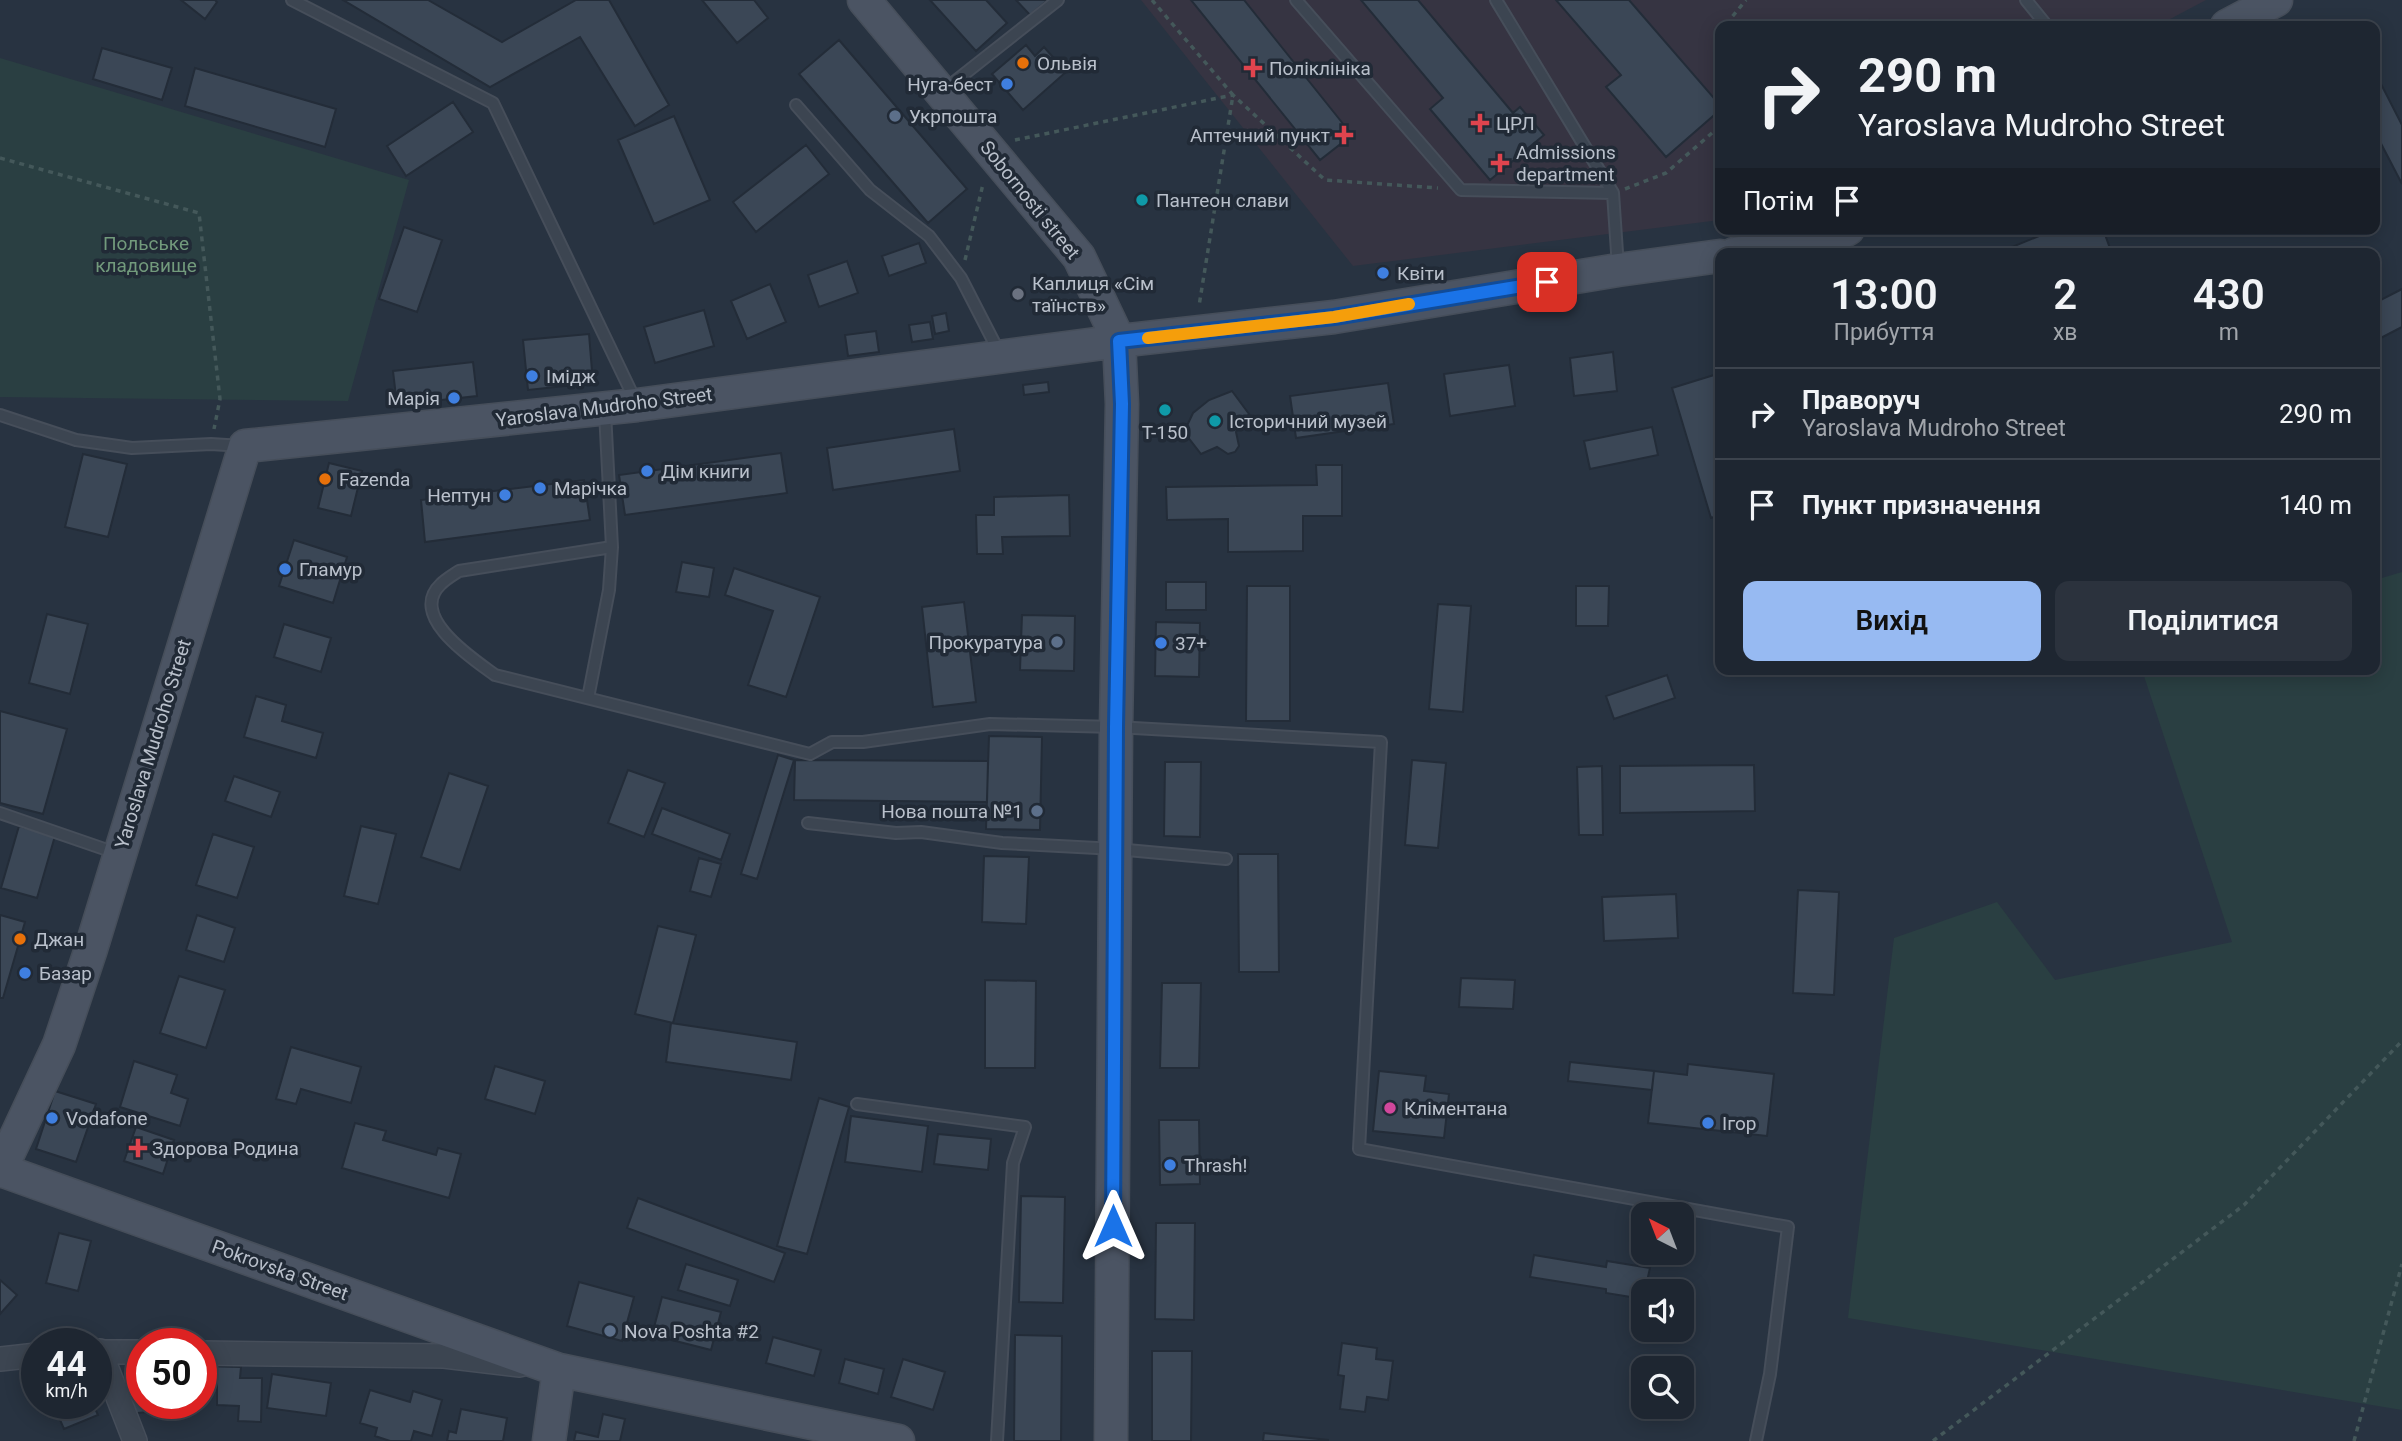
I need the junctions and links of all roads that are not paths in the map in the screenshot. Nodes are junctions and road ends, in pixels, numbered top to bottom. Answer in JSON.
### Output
{"nodes":[{"id":1,"x":292,"y":0,"type":"edge"},
{"id":2,"x":864,"y":0,"type":"edge"},
{"id":3,"x":1058,"y":0,"type":"edge"},
{"id":4,"x":1296,"y":0,"type":"edge"},
{"id":5,"x":1496,"y":0,"type":"edge"},
{"id":6,"x":2026,"y":0,"type":"edge"},
{"id":7,"x":2263,"y":3,"type":"edge"},
{"id":8,"x":2043,"y":21,"type":"edge"},
{"id":9,"x":2235,"y":21,"type":"edge"},
{"id":10,"x":942,"y":92,"type":"junction"},
{"id":11,"x":796,"y":105,"type":"dead end"},
{"id":12,"x":1613,"y":193,"type":"junction"},
{"id":13,"x":1837,"y":235,"type":"edge"},
{"id":14,"x":1776,"y":248,"type":"edge"},
{"id":15,"x":1715,"y":257,"type":"edge"},
{"id":16,"x":1618,"y":270,"type":"junction"},
{"id":17,"x":1119,"y":341,"type":"junction"},
{"id":18,"x":1002,"y":358,"type":"junction"},
{"id":19,"x":637,"y":405,"type":"junction"},
{"id":20,"x":605,"y":408,"type":"junction"},
{"id":21,"x":0,"y":415,"type":"edge"},
{"id":22,"x":245,"y":446,"type":"junction"},
{"id":23,"x":612,"y":547,"type":"junction"},
{"id":24,"x":588,"y":698,"type":"junction"},
{"id":25,"x":1116,"y":727,"type":"junction"},
{"id":26,"x":0,"y":813,"type":"edge"},
{"id":27,"x":808,"y":823,"type":"dead end"},
{"id":28,"x":1116,"y":849,"type":"junction"},
{"id":29,"x":119,"y":853,"type":"junction"},
{"id":30,"x":1226,"y":859,"type":"dead end"},
{"id":31,"x":857,"y":1104,"type":"dead end"},
{"id":32,"x":0,"y":1171,"type":"edge"},
{"id":33,"x":217,"y":1353,"type":"edge"},
{"id":34,"x":21,"y":1357,"type":"edge"},
{"id":35,"x":0,"y":1359,"type":"edge"},
{"id":36,"x":559,"y":1370,"type":"junction"},
{"id":37,"x":112,"y":1385,"type":"edge"},
{"id":38,"x":135,"y":1441,"type":"edge"},
{"id":39,"x":549,"y":1441,"type":"edge"},
{"id":40,"x":898,"y":1441,"type":"edge"},
{"id":41,"x":997,"y":1441,"type":"edge"},
{"id":42,"x":1111,"y":1441,"type":"edge"},
{"id":43,"x":1756,"y":1441,"type":"edge"}],
"edges":[{"from":1,"to":19,"type":"lane"},
{"from":2,"to":10,"type":"main road","name":"Sobornosti street"},
{"from":3,"to":10,"type":"lane"},
{"from":4,"to":12,"type":"lane"},
{"from":5,"to":12,"type":"lane"},
{"from":6,"to":8,"type":"lane"},
{"from":7,"to":9,"type":"main road"},
{"from":10,"to":17,"type":"main road","name":"Sobornosti street"},
{"from":11,"to":18,"type":"lane"},
{"from":12,"to":16,"type":"lane"},
{"from":13,"to":14,"type":"main road"},
{"from":15,"to":16,"type":"main road","name":"Yaroslava Mudroho Street"},
{"from":16,"to":17,"type":"main road","name":"Yaroslava Mudroho Street"},
{"from":17,"to":18,"type":"main road","name":"Yaroslava Mudroho Street"},
{"from":17,"to":25,"type":"main road","name":"Sobornosti street"},
{"from":18,"to":19,"type":"main road","name":"Yaroslava Mudroho Street"},
{"from":19,"to":20,"type":"main road","name":"Yaroslava Mudroho Street"},
{"from":20,"to":22,"type":"main road","name":"Yaroslava Mudroho Street"},
{"from":20,"to":23,"type":"lane"},
{"from":21,"to":22,"type":"lane"},
{"from":22,"to":29,"type":"main road","name":"Yaroslava Mudroho Street"},
{"from":23,"to":24,"type":"lane"},
{"from":23,"to":24,"type":"lane"},
{"from":24,"to":25,"type":"lane"},
{"from":25,"to":28,"type":"main road","name":"Sobornosti street"},
{"from":25,"to":43,"type":"lane"},
{"from":26,"to":29,"type":"lane"},
{"from":27,"to":28,"type":"lane"},
{"from":28,"to":30,"type":"lane"},
{"from":28,"to":42,"type":"main road","name":"Sobornosti street"},
{"from":29,"to":32,"type":"main road","name":"Yaroslava Mudroho Street"},
{"from":31,"to":41,"type":"lane"},
{"from":32,"to":36,"type":"main road","name":"Pokrovska Street"},
{"from":33,"to":36,"type":"street","name":"Pokrovska Street"},
{"from":34,"to":35,"type":"street"},
{"from":36,"to":39,"type":"main road"},
{"from":36,"to":40,"type":"main road","name":"Pokrovska Street"},
{"from":37,"to":38,"type":"street"}]}
